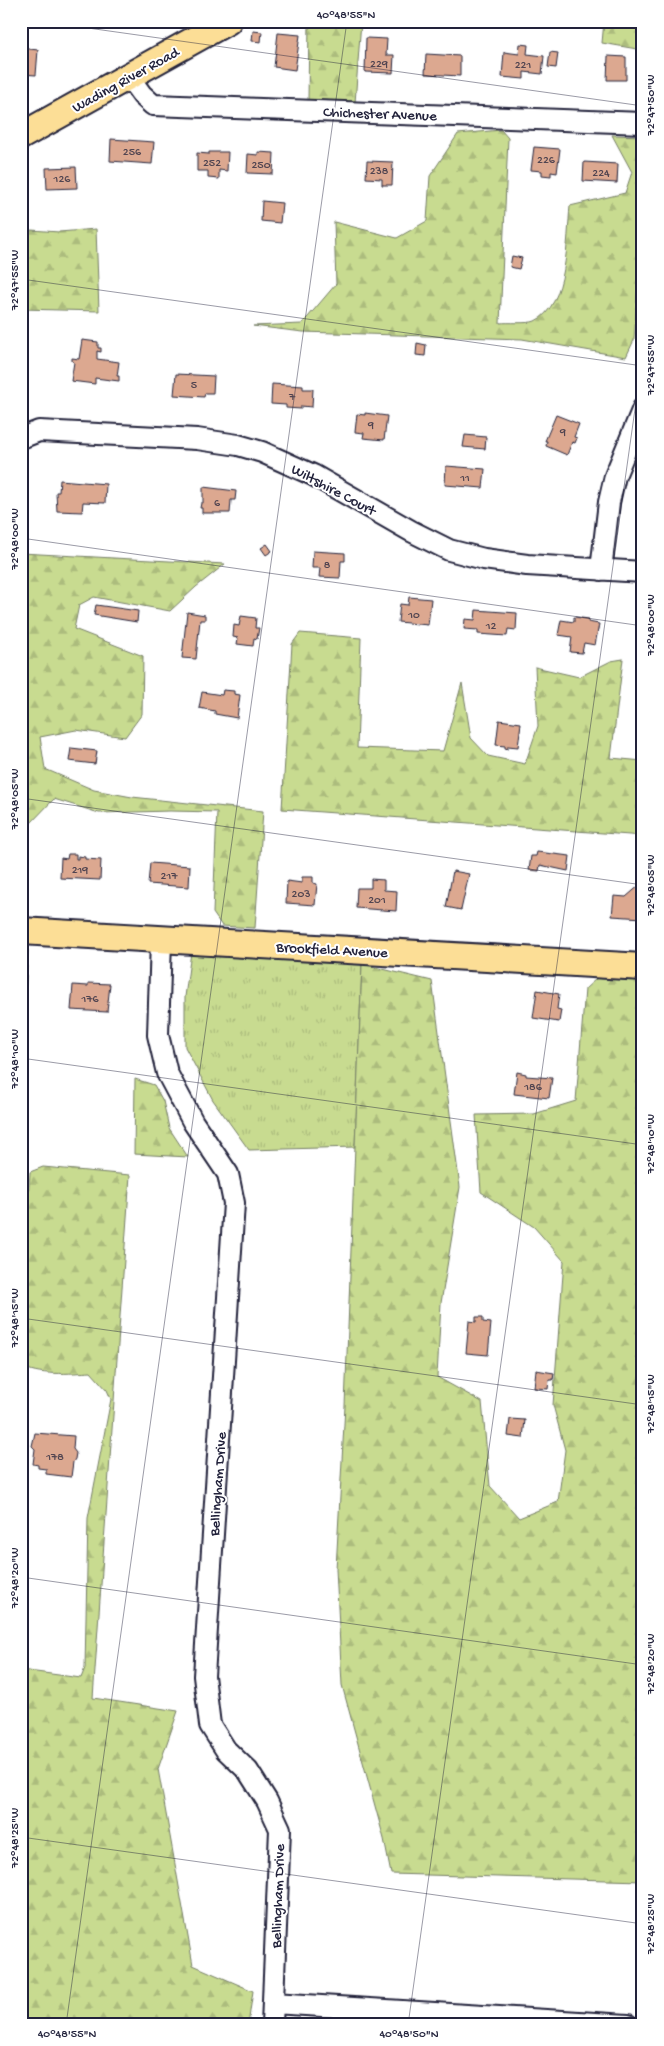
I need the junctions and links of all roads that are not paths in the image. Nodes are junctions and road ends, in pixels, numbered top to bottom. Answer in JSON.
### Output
{"nodes":[{"id":1,"x":228,"y":21,"type":"edge"},
{"id":2,"x":130,"y":77,"type":"junction"},
{"id":3,"x":643,"y":123,"type":"edge"},
{"id":4,"x":21,"y":136,"type":"edge"},
{"id":5,"x":643,"y":408,"type":"edge"},
{"id":6,"x":21,"y":438,"type":"edge"},
{"id":7,"x":601,"y":570,"type":"junction"},
{"id":8,"x":643,"y":572,"type":"edge"},
{"id":9,"x":21,"y":931,"type":"edge"},
{"id":10,"x":161,"y":940,"type":"junction"},
{"id":11,"x":643,"y":967,"type":"edge"},
{"id":12,"x":273,"y":2003,"type":"junction"},
{"id":13,"x":272,"y":2025,"type":"edge"},
{"id":14,"x":628,"y":2025,"type":"edge"}],
"edges":[{"from":1,"to":2,"type":"main road","name":"Wading River Road"},
{"from":2,"to":3,"type":"street","name":"Chichester Avenue"},
{"from":2,"to":4,"type":"main road","name":"Wading River Road"},
{"from":5,"to":7,"type":"street"},
{"from":6,"to":7,"type":"street","name":"Wiltshire Court"},
{"from":7,"to":8,"type":"street","name":"Wiltshire Court"},
{"from":9,"to":10,"type":"main road","name":"Brookfield Avenue"},
{"from":10,"to":11,"type":"main road","name":"Brookfield Avenue"},
{"from":10,"to":12,"type":"street","name":"Bellingham Drive"},
{"from":12,"to":13,"type":"street","name":"Bellingham Drive"},
{"from":12,"to":14,"type":"street"}]}
